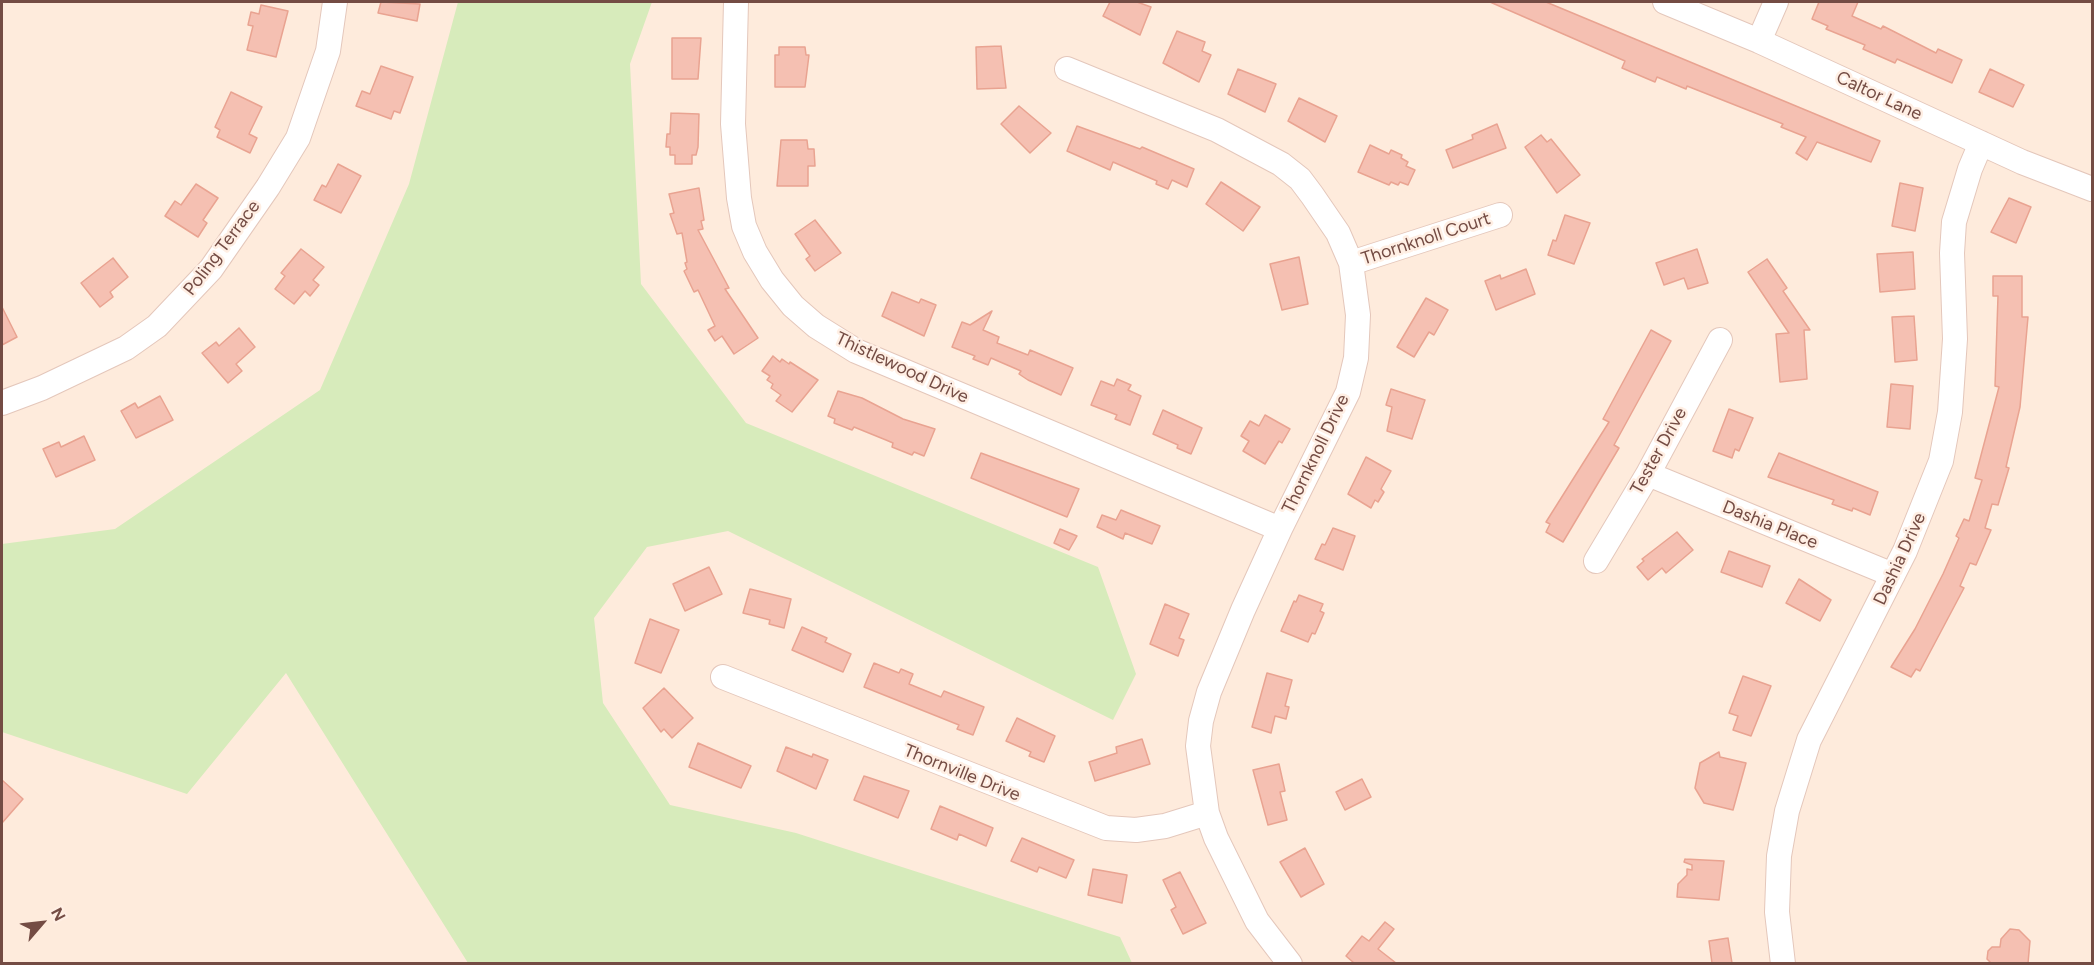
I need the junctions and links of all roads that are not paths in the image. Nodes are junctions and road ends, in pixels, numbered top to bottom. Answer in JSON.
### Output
{"nodes":[{"id":1,"x":336,"y":2,"type":"edge"},
{"id":2,"x":736,"y":2,"type":"edge"},
{"id":3,"x":1665,"y":2,"type":"edge"},
{"id":4,"x":1776,"y":2,"type":"edge"},
{"id":5,"x":1759,"y":41,"type":"junction"},
{"id":6,"x":1067,"y":69,"type":"dead end"},
{"id":7,"x":1982,"y":143,"type":"junction"},
{"id":8,"x":2092,"y":189,"type":"edge"},
{"id":9,"x":1500,"y":214,"type":"dead end"},
{"id":10,"x":1351,"y":263,"type":"junction"},
{"id":11,"x":1720,"y":340,"type":"dead end"},
{"id":12,"x":2,"y":403,"type":"edge"},
{"id":13,"x":1648,"y":474,"type":"junction"},
{"id":14,"x":1280,"y":529,"type":"junction"},
{"id":15,"x":1596,"y":561,"type":"dead end"},
{"id":16,"x":1893,"y":575,"type":"junction"},
{"id":17,"x":723,"y":677,"type":"dead end"},
{"id":18,"x":1207,"y":813,"type":"junction"},
{"id":19,"x":1290,"y":963,"type":"edge"},
{"id":20,"x":1783,"y":963,"type":"edge"}],
"edges":[{"from":1,"to":12,"type":"street","name":"Poling Terrace"},
{"from":2,"to":14,"type":"street","name":"Thistlewood Drive"},
{"from":3,"to":5,"type":"street","name":"Caltor Lane"},
{"from":4,"to":5,"type":"street"},
{"from":5,"to":7,"type":"street","name":"Caltor Lane"},
{"from":6,"to":10,"type":"street","name":"Thornknoll Drive"},
{"from":7,"to":8,"type":"street","name":"Caltor Lane"},
{"from":7,"to":16,"type":"street","name":"Dashia Drive"},
{"from":9,"to":10,"type":"street","name":"Thornknoll Court"},
{"from":10,"to":14,"type":"street","name":"Thornknoll Drive"},
{"from":11,"to":13,"type":"street","name":"Tester Drive"},
{"from":13,"to":15,"type":"street","name":"Tester Drive"},
{"from":13,"to":16,"type":"street","name":"Dashia Place"},
{"from":14,"to":18,"type":"street","name":"Thornknoll Drive"},
{"from":16,"to":20,"type":"street","name":"Dashia Drive"},
{"from":17,"to":18,"type":"street","name":"Thornville Drive"},
{"from":18,"to":19,"type":"street","name":"Thornknoll Drive"}]}
